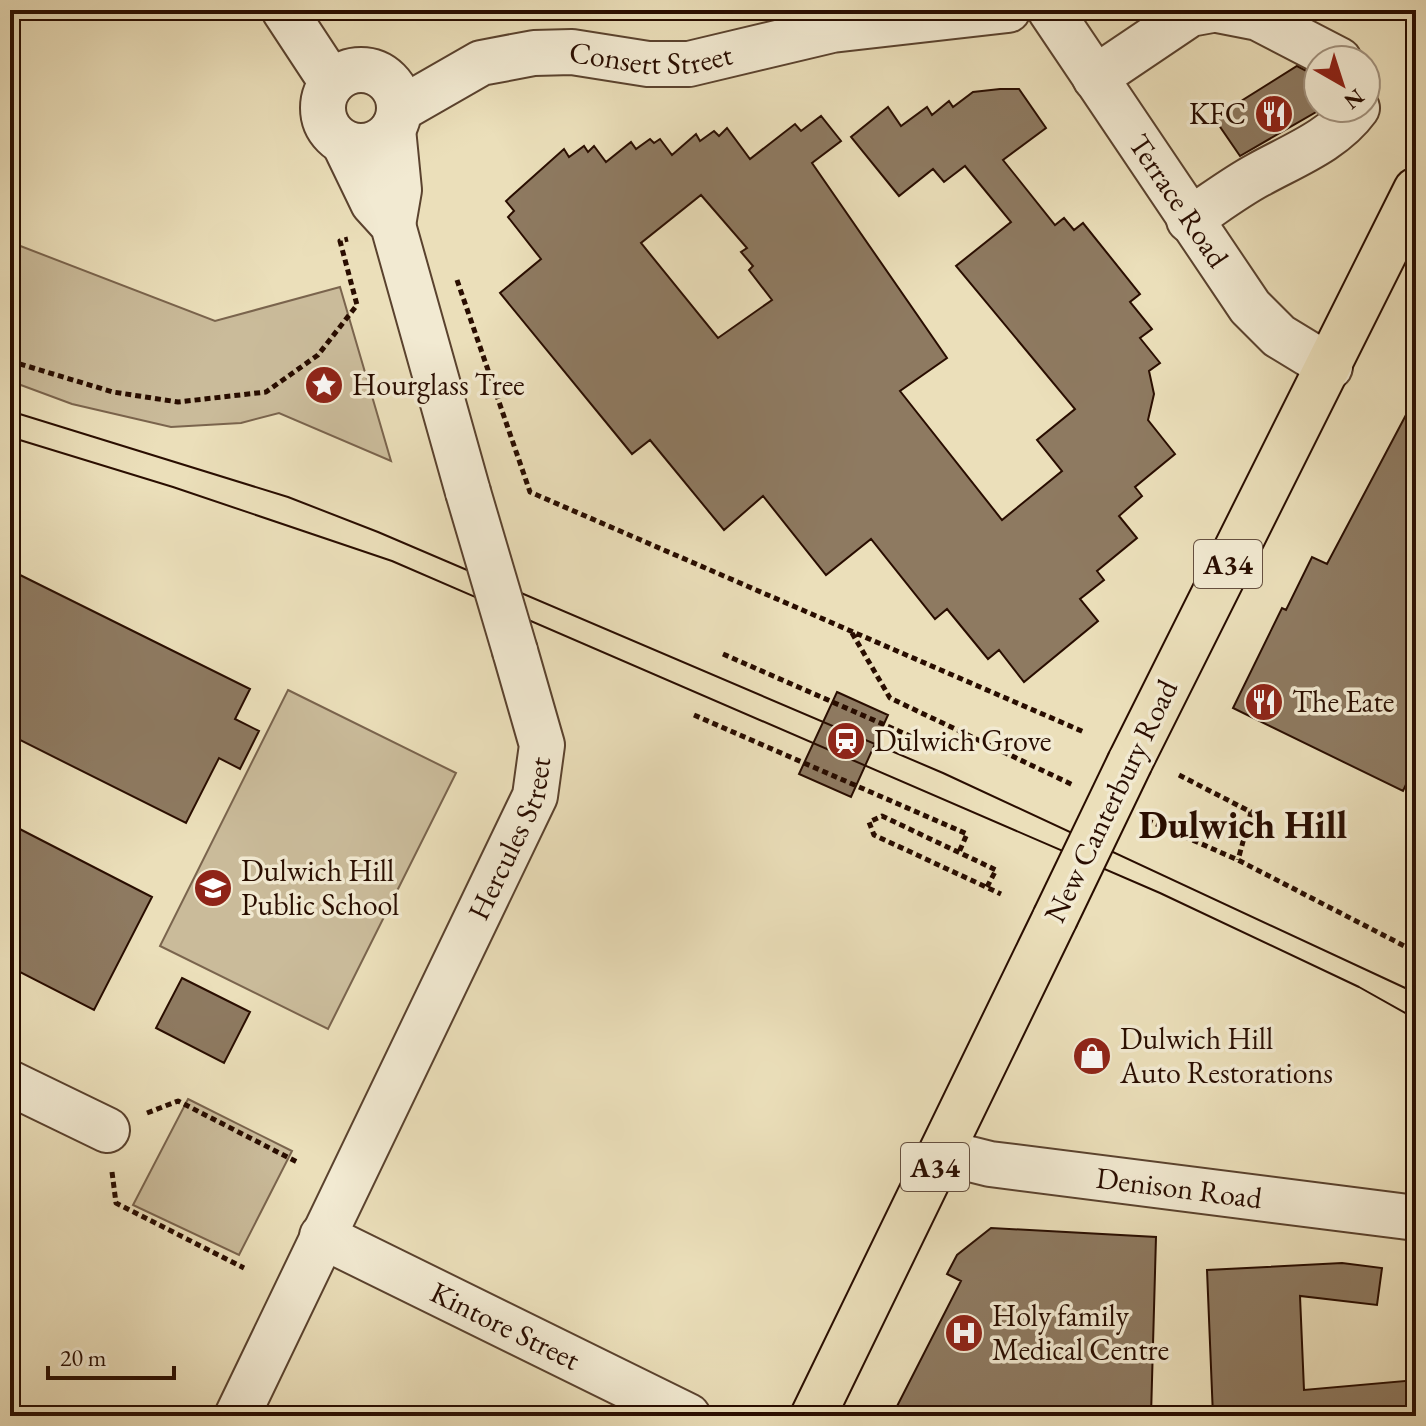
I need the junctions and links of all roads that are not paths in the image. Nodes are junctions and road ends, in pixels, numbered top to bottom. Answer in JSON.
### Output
{"nodes":[{"id":1,"x":284,"y":10,"type":"edge"},
{"id":2,"x":1008,"y":10,"type":"edge"},
{"id":3,"x":1050,"y":10,"type":"edge"},
{"id":4,"x":1214,"y":10,"type":"edge"},
{"id":5,"x":1308,"y":44,"type":"edge"},
{"id":6,"x":1095,"y":78,"type":"junction"},
{"id":7,"x":332,"y":83,"type":"junction"},
{"id":8,"x":396,"y":119,"type":"junction"},
{"id":9,"x":1343,"y":124,"type":"edge"},
{"id":10,"x":344,"y":143,"type":"junction"},
{"id":11,"x":1416,"y":190,"type":"edge"},
{"id":12,"x":1189,"y":220,"type":"junction"},
{"id":13,"x":373,"y":232,"type":"junction"},
{"id":14,"x":1330,"y":367,"type":"junction"},
{"id":15,"x":10,"y":1083,"type":"edge"},
{"id":16,"x":107,"y":1130,"type":"road end"},
{"id":17,"x":942,"y":1152,"type":"junction"},
{"id":18,"x":1416,"y":1218,"type":"edge"},
{"id":19,"x":322,"y":1236,"type":"junction"},
{"id":20,"x":237,"y":1416,"type":"edge"},
{"id":21,"x":688,"y":1416,"type":"edge"},
{"id":22,"x":813,"y":1416,"type":"edge"}],
"edges":[{"from":1,"to":7,"type":"street"},
{"from":2,"to":8,"type":"street","name":"Consett Street"},
{"from":3,"to":6,"type":"street","name":"Terrace Road"},
{"from":4,"to":5,"type":"street"},
{"from":4,"to":6,"type":"street"},
{"from":6,"to":12,"type":"street","name":"Terrace Road"},
{"from":7,"to":8,"type":"street"},
{"from":7,"to":10,"type":"street"},
{"from":8,"to":10,"type":"street"},
{"from":8,"to":13,"type":"street"},
{"from":9,"to":12,"type":"street"},
{"from":10,"to":13,"type":"street"},
{"from":11,"to":14,"type":"highway","name":"New Canterbury Road","number":"A34"},
{"from":12,"to":14,"type":"street","name":"Terrace Road"},
{"from":13,"to":19,"type":"street","name":"Hercules Street","bridge":true},
{"from":14,"to":17,"type":"highway","name":"New Canterbury Road","number":"A34","bridge":true},
{"from":15,"to":16,"type":"street"},
{"from":17,"to":18,"type":"street","name":"Denison Road"},
{"from":17,"to":22,"type":"highway","name":"New Canterbury Road","number":"A34"},
{"from":19,"to":20,"type":"street","name":"Hercules Street"},
{"from":19,"to":21,"type":"street","name":"Kintore Street"}]}
